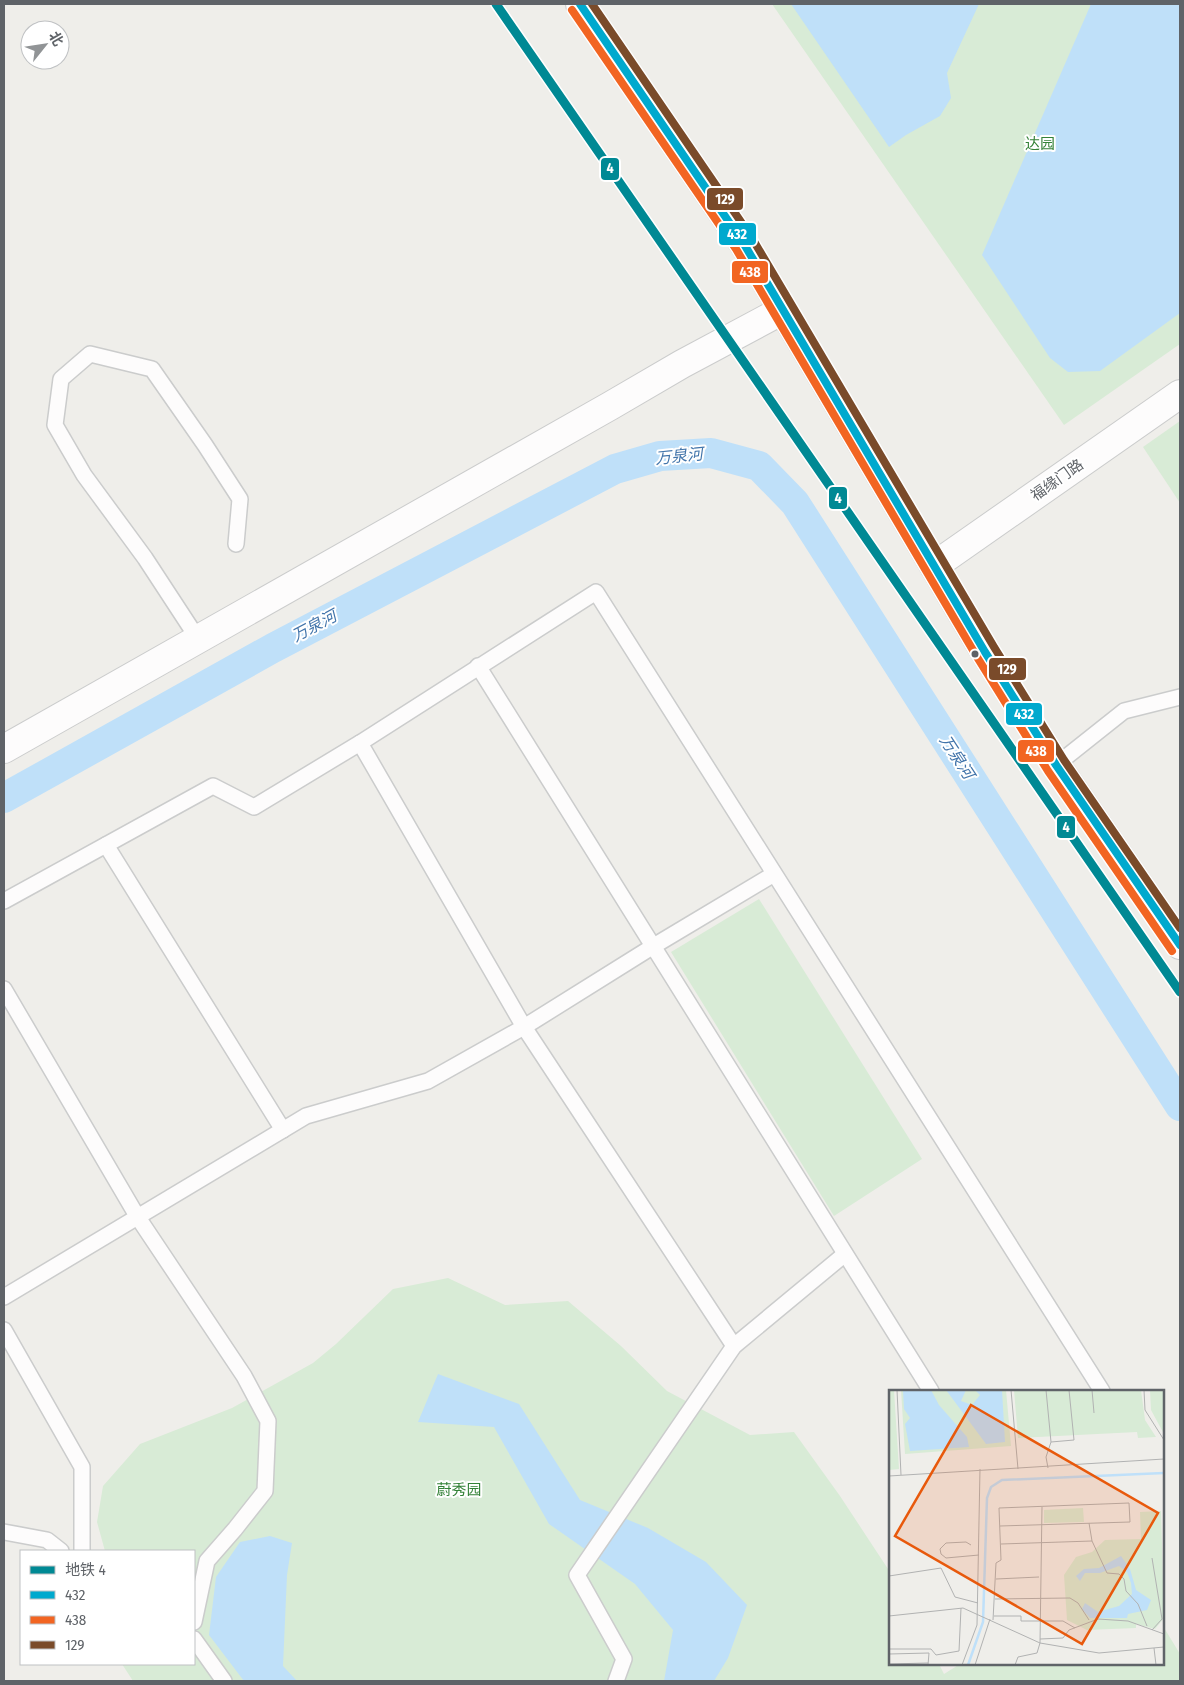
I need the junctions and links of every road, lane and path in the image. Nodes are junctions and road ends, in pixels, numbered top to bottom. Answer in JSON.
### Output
{"nodes":[{"id":1,"x":580,"y":4,"type":"edge"},
{"id":2,"x":783,"y":310,"type":"junction"},
{"id":3,"x":1180,"y":394,"type":"edge"},
{"id":4,"x":236,"y":544,"type":"dead end"},
{"id":5,"x":934,"y":566,"type":"junction"},
{"id":6,"x":198,"y":639,"type":"junction"},
{"id":7,"x":478,"y":666,"type":"junction"},
{"id":8,"x":1180,"y":697,"type":"edge"},
{"id":9,"x":360,"y":743,"type":"junction"},
{"id":10,"x":4,"y":749,"type":"edge"},
{"id":11,"x":1056,"y":764,"type":"junction"},
{"id":12,"x":106,"y":845,"type":"junction"},
{"id":13,"x":774,"y":874,"type":"junction"},
{"id":14,"x":4,"y":902,"type":"edge"},
{"id":15,"x":1180,"y":945,"type":"edge"},
{"id":16,"x":652,"y":947,"type":"junction"},
{"id":17,"x":4,"y":989,"type":"edge"},
{"id":18,"x":524,"y":1027,"type":"junction"},
{"id":19,"x":283,"y":1130,"type":"junction"},
{"id":20,"x":136,"y":1216,"type":"junction"},
{"id":21,"x":845,"y":1254,"type":"junction"},
{"id":22,"x":4,"y":1297,"type":"edge"},
{"id":23,"x":4,"y":1330,"type":"edge"},
{"id":24,"x":734,"y":1346,"type":"junction"},
{"id":25,"x":930,"y":1390,"type":"edge"},
{"id":26,"x":1101,"y":1390,"type":"edge"},
{"id":27,"x":4,"y":1532,"type":"edge"},
{"id":28,"x":60,"y":1550,"type":"edge"},
{"id":29,"x":82,"y":1550,"type":"edge"},
{"id":30,"x":195,"y":1617,"type":"edge"},
{"id":31,"x":195,"y":1640,"type":"edge"},
{"id":32,"x":224,"y":1681,"type":"edge"},
{"id":33,"x":616,"y":1681,"type":"edge"}],
"edges":[{"from":1,"to":2,"type":"street"},
{"from":2,"to":5,"type":"street"},
{"from":2,"to":6,"type":"street"},
{"from":3,"to":5,"type":"street","name":"福缘门路"},
{"from":4,"to":6,"type":"lane"},
{"from":5,"to":11,"type":"street"},
{"from":6,"to":10,"type":"street"},
{"from":7,"to":9,"type":"lane"},
{"from":7,"to":13,"type":"lane"},
{"from":7,"to":16,"type":"lane"},
{"from":8,"to":11,"type":"lane"},
{"from":9,"to":12,"type":"lane"},
{"from":9,"to":18,"type":"lane"},
{"from":11,"to":15,"type":"street"},
{"from":12,"to":14,"type":"lane"},
{"from":12,"to":19,"type":"lane"},
{"from":13,"to":16,"type":"lane"},
{"from":13,"to":26,"type":"lane"},
{"from":16,"to":18,"type":"lane"},
{"from":16,"to":21,"type":"lane"},
{"from":17,"to":20,"type":"lane"},
{"from":18,"to":19,"type":"lane"},
{"from":18,"to":24,"type":"lane"},
{"from":19,"to":20,"type":"lane"},
{"from":20,"to":22,"type":"lane"},
{"from":20,"to":30,"type":"lane"},
{"from":21,"to":24,"type":"lane"},
{"from":21,"to":25,"type":"lane"},
{"from":23,"to":29,"type":"lane"},
{"from":24,"to":33,"type":"lane"},
{"from":27,"to":28,"type":"lane"},
{"from":31,"to":32,"type":"lane"}]}
